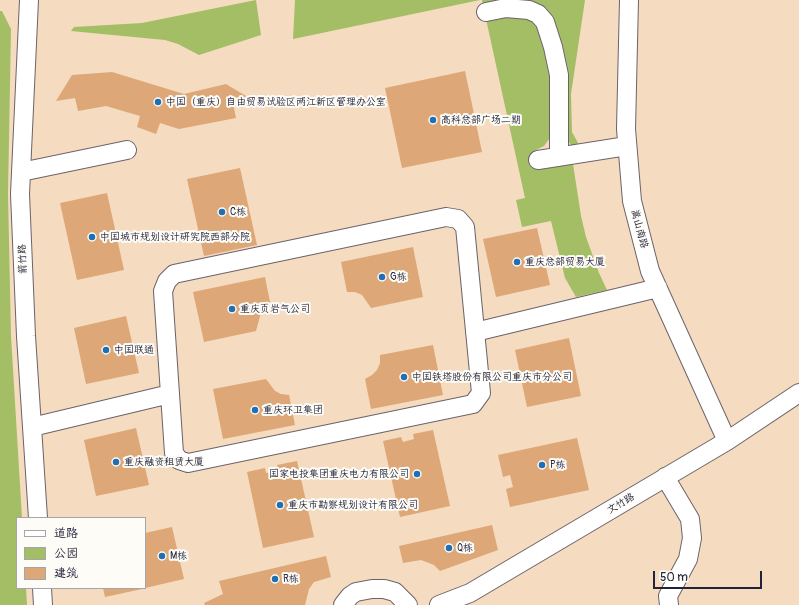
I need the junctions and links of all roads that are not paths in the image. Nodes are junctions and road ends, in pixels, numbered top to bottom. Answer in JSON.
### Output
{"nodes":[{"id":1,"x":29,"y":0,"type":"edge"},
{"id":2,"x":629,"y":0,"type":"edge"},
{"id":3,"x":486,"y":12,"type":"dead end"},
{"id":4,"x":627,"y":146,"type":"junction"},
{"id":5,"x":127,"y":150,"type":"dead end"},
{"id":6,"x":559,"y":157,"type":"junction"},
{"id":7,"x":538,"y":160,"type":"dead end"},
{"id":8,"x":21,"y":172,"type":"junction"},
{"id":9,"x":658,"y":288,"type":"junction"},
{"id":10,"x":475,"y":332,"type":"junction"},
{"id":11,"x":170,"y":394,"type":"junction"},
{"id":12,"x":799,"y":394,"type":"edge"},
{"id":13,"x":32,"y":427,"type":"junction"},
{"id":14,"x":727,"y":441,"type":"junction"},
{"id":15,"x":665,"y":478,"type":"junction"},
{"id":16,"x":38,"y":517,"type":"edge"},
{"id":17,"x":42,"y":589,"type":"edge"},
{"id":18,"x":44,"y":605,"type":"edge"},
{"id":19,"x":343,"y":605,"type":"edge"},
{"id":20,"x":408,"y":605,"type":"edge"},
{"id":21,"x":438,"y":605,"type":"edge"},
{"id":22,"x":669,"y":605,"type":"edge"}],
"edges":[{"from":1,"to":8,"type":"street","name":"箭竹路"},
{"from":2,"to":4,"type":"street","name":"嵩山南路"},
{"from":3,"to":6,"type":"street"},
{"from":4,"to":6,"type":"street"},
{"from":4,"to":9,"type":"street","name":"嵩山南路"},
{"from":5,"to":8,"type":"street"},
{"from":6,"to":7,"type":"street"},
{"from":8,"to":13,"type":"street","name":"箭竹路"},
{"from":9,"to":10,"type":"street"},
{"from":9,"to":14,"type":"street","name":"嵩山南路"},
{"from":10,"to":11,"type":"street"},
{"from":10,"to":11,"type":"street"},
{"from":11,"to":13,"type":"street"},
{"from":12,"to":14,"type":"street","name":"文竹路"},
{"from":13,"to":16,"type":"street","name":"箭竹路"},
{"from":14,"to":15,"type":"street","name":"文竹路"},
{"from":15,"to":21,"type":"street","name":"文竹路"},
{"from":15,"to":22,"type":"street"},
{"from":17,"to":18,"type":"street"},
{"from":19,"to":20,"type":"street"}]}
